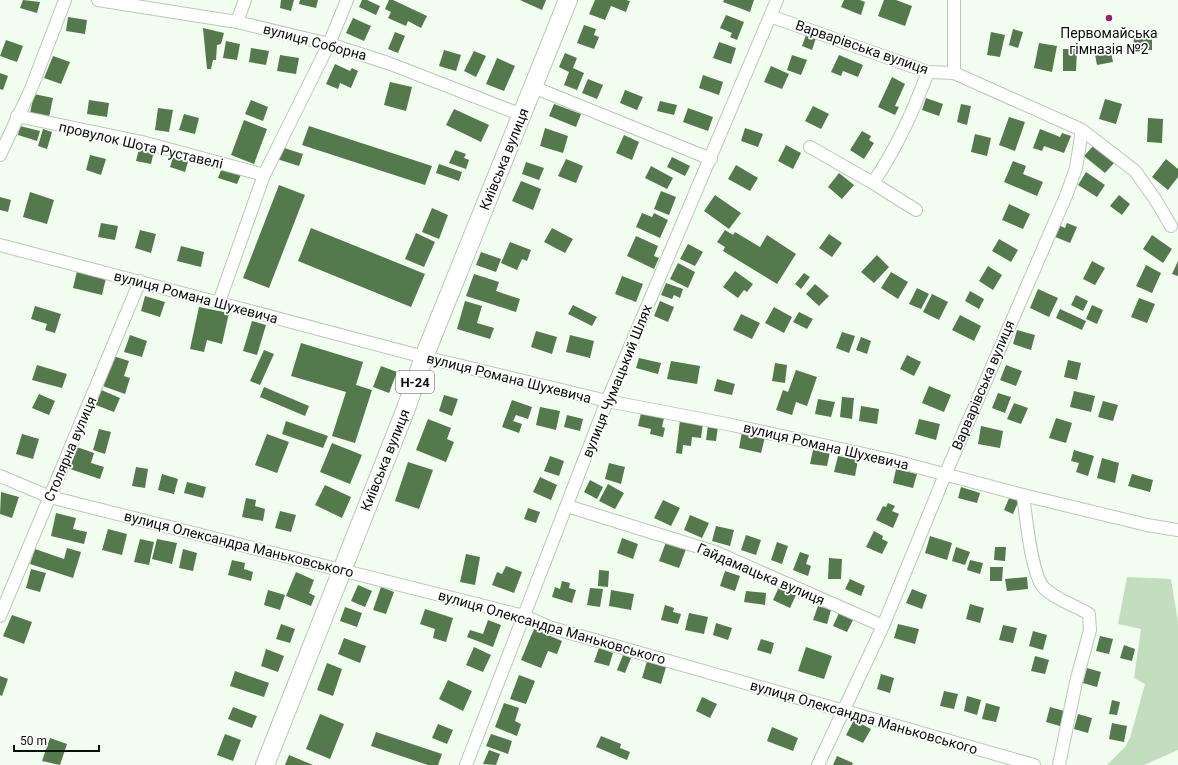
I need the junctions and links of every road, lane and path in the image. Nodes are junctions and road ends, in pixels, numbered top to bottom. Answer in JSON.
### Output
{"nodes":[{"id":1,"x":65,"y":0,"type":"edge"},
{"id":2,"x":98,"y":0,"type":"edge"},
{"id":3,"x":246,"y":0,"type":"edge"},
{"id":4,"x":347,"y":0,"type":"edge"},
{"id":5,"x":568,"y":0,"type":"edge"},
{"id":6,"x":777,"y":0,"type":"edge"},
{"id":7,"x":954,"y":0,"type":"edge"},
{"id":8,"x":770,"y":16,"type":"junction"},
{"id":9,"x":237,"y":22,"type":"junction"},
{"id":10,"x":330,"y":44,"type":"junction"},
{"id":11,"x":928,"y":72,"type":"junction"},
{"id":12,"x":954,"y":73,"type":"junction"},
{"id":13,"x":533,"y":87,"type":"junction"},
{"id":14,"x":522,"y":115,"type":"junction"},
{"id":15,"x":17,"y":116,"type":"junction"},
{"id":16,"x":1082,"y":130,"type":"junction"},
{"id":17,"x":810,"y":147,"type":"dead end"},
{"id":18,"x":0,"y":155,"type":"edge"},
{"id":19,"x":711,"y":159,"type":"junction"},
{"id":20,"x":264,"y":175,"type":"junction"},
{"id":21,"x":873,"y":183,"type":"junction"},
{"id":22,"x":916,"y":210,"type":"dead end"},
{"id":23,"x":1171,"y":226,"type":"dead end"},
{"id":24,"x":0,"y":245,"type":"edge"},
{"id":25,"x":140,"y":282,"type":"junction"},
{"id":26,"x":219,"y":302,"type":"junction"},
{"id":27,"x":424,"y":357,"type":"junction"},
{"id":28,"x":607,"y":402,"type":"junction"},
{"id":29,"x":945,"y":475,"type":"junction"},
{"id":30,"x":0,"y":476,"type":"edge"},
{"id":31,"x":1023,"y":495,"type":"junction"},
{"id":32,"x":50,"y":497,"type":"junction"},
{"id":33,"x":567,"y":506,"type":"junction"},
{"id":34,"x":1178,"y":530,"type":"edge"},
{"id":35,"x":342,"y":569,"type":"junction"},
{"id":36,"x":0,"y":616,"type":"edge"},
{"id":37,"x":524,"y":616,"type":"junction"},
{"id":38,"x":883,"y":626,"type":"junction"},
{"id":39,"x":843,"y":711,"type":"junction"},
{"id":40,"x":265,"y":765,"type":"edge"},
{"id":41,"x":466,"y":765,"type":"edge"},
{"id":42,"x":818,"y":765,"type":"edge"},
{"id":43,"x":1034,"y":765,"type":"edge"},
{"id":44,"x":1059,"y":765,"type":"edge"}],
"edges":[{"from":1,"to":15,"type":"street"},
{"from":2,"to":9,"type":"street","name":"вулиця Соборна"},
{"from":3,"to":9,"type":"street"},
{"from":4,"to":10,"type":"street"},
{"from":5,"to":13,"type":"main road","name":"Київська вулиця","number":"Н-24"},
{"from":6,"to":8,"type":"street","name":"вулиця Чумацький Шлях"},
{"from":7,"to":12,"type":"street"},
{"from":8,"to":11,"type":"street","name":"Варварівська вулиця"},
{"from":8,"to":19,"type":"street","name":"вулиця Чумацький Шлях"},
{"from":9,"to":10,"type":"street","name":"вулиця Соборна"},
{"from":10,"to":14,"type":"street","name":"вулиця Соборна"},
{"from":10,"to":20,"type":"street"},
{"from":11,"to":12,"type":"street","name":"Варварівська вулиця"},
{"from":11,"to":21,"type":"street"},
{"from":12,"to":16,"type":"street","name":"Варварівська вулиця"},
{"from":13,"to":14,"type":"main road","name":"Київська вулиця","number":"Н-24"},
{"from":13,"to":19,"type":"street"},
{"from":14,"to":27,"type":"main road","name":"Київська вулиця","number":"Н-24"},
{"from":15,"to":18,"type":"street"},
{"from":15,"to":20,"type":"street","name":"провулок Шота Руставелі"},
{"from":16,"to":23,"type":"street"},
{"from":16,"to":29,"type":"street","name":"Варварівська вулиця"},
{"from":17,"to":21,"type":"street"},
{"from":19,"to":28,"type":"street","name":"вулиця Чумацький Шлях"},
{"from":20,"to":26,"type":"street"},
{"from":21,"to":22,"type":"street"},
{"from":24,"to":25,"type":"street","name":"вулиця Романа Шухевича"},
{"from":25,"to":26,"type":"street","name":"вулиця Романа Шухевича"},
{"from":25,"to":32,"type":"street","name":"Столярна вулиця"},
{"from":26,"to":27,"type":"street","name":"вулиця Романа Шухевича"},
{"from":27,"to":28,"type":"street","name":"вулиця Романа Шухевича"},
{"from":27,"to":35,"type":"main road","name":"Київська вулиця","number":"Н-24"},
{"from":28,"to":29,"type":"street","name":"вулиця Романа Шухевича"},
{"from":28,"to":33,"type":"street","name":"вулиця Чумацький Шлях"},
{"from":29,"to":31,"type":"street","name":"вулиця Романа Шухевича"},
{"from":29,"to":38,"type":"street","name":"Варварівська вулиця"},
{"from":30,"to":32,"type":"street","name":"вулиця Олександра Маньковського"},
{"from":31,"to":34,"type":"street","name":"вулиця Романа Шухевича"},
{"from":31,"to":44,"type":"street"},
{"from":32,"to":35,"type":"street","name":"вулиця Олександра Маньковського"},
{"from":32,"to":36,"type":"street","name":"Столярна вулиця"},
{"from":33,"to":37,"type":"street","name":"вулиця Чумацький Шлях"},
{"from":33,"to":38,"type":"street","name":"Гайдамацька вулиця"},
{"from":35,"to":37,"type":"street","name":"вулиця Олександра Маньковського"},
{"from":35,"to":40,"type":"main road","name":"Київська вулиця","number":"Н-24"},
{"from":37,"to":39,"type":"street","name":"вулиця Олександра Маньковського"},
{"from":37,"to":41,"type":"street","name":"вулиця Чумацький Шлях"},
{"from":38,"to":39,"type":"street","name":"Варварівська вулиця"},
{"from":39,"to":42,"type":"street","name":"Варварівська вулиця"},
{"from":39,"to":43,"type":"street","name":"вулиця Олександра Маньковського"}]}
